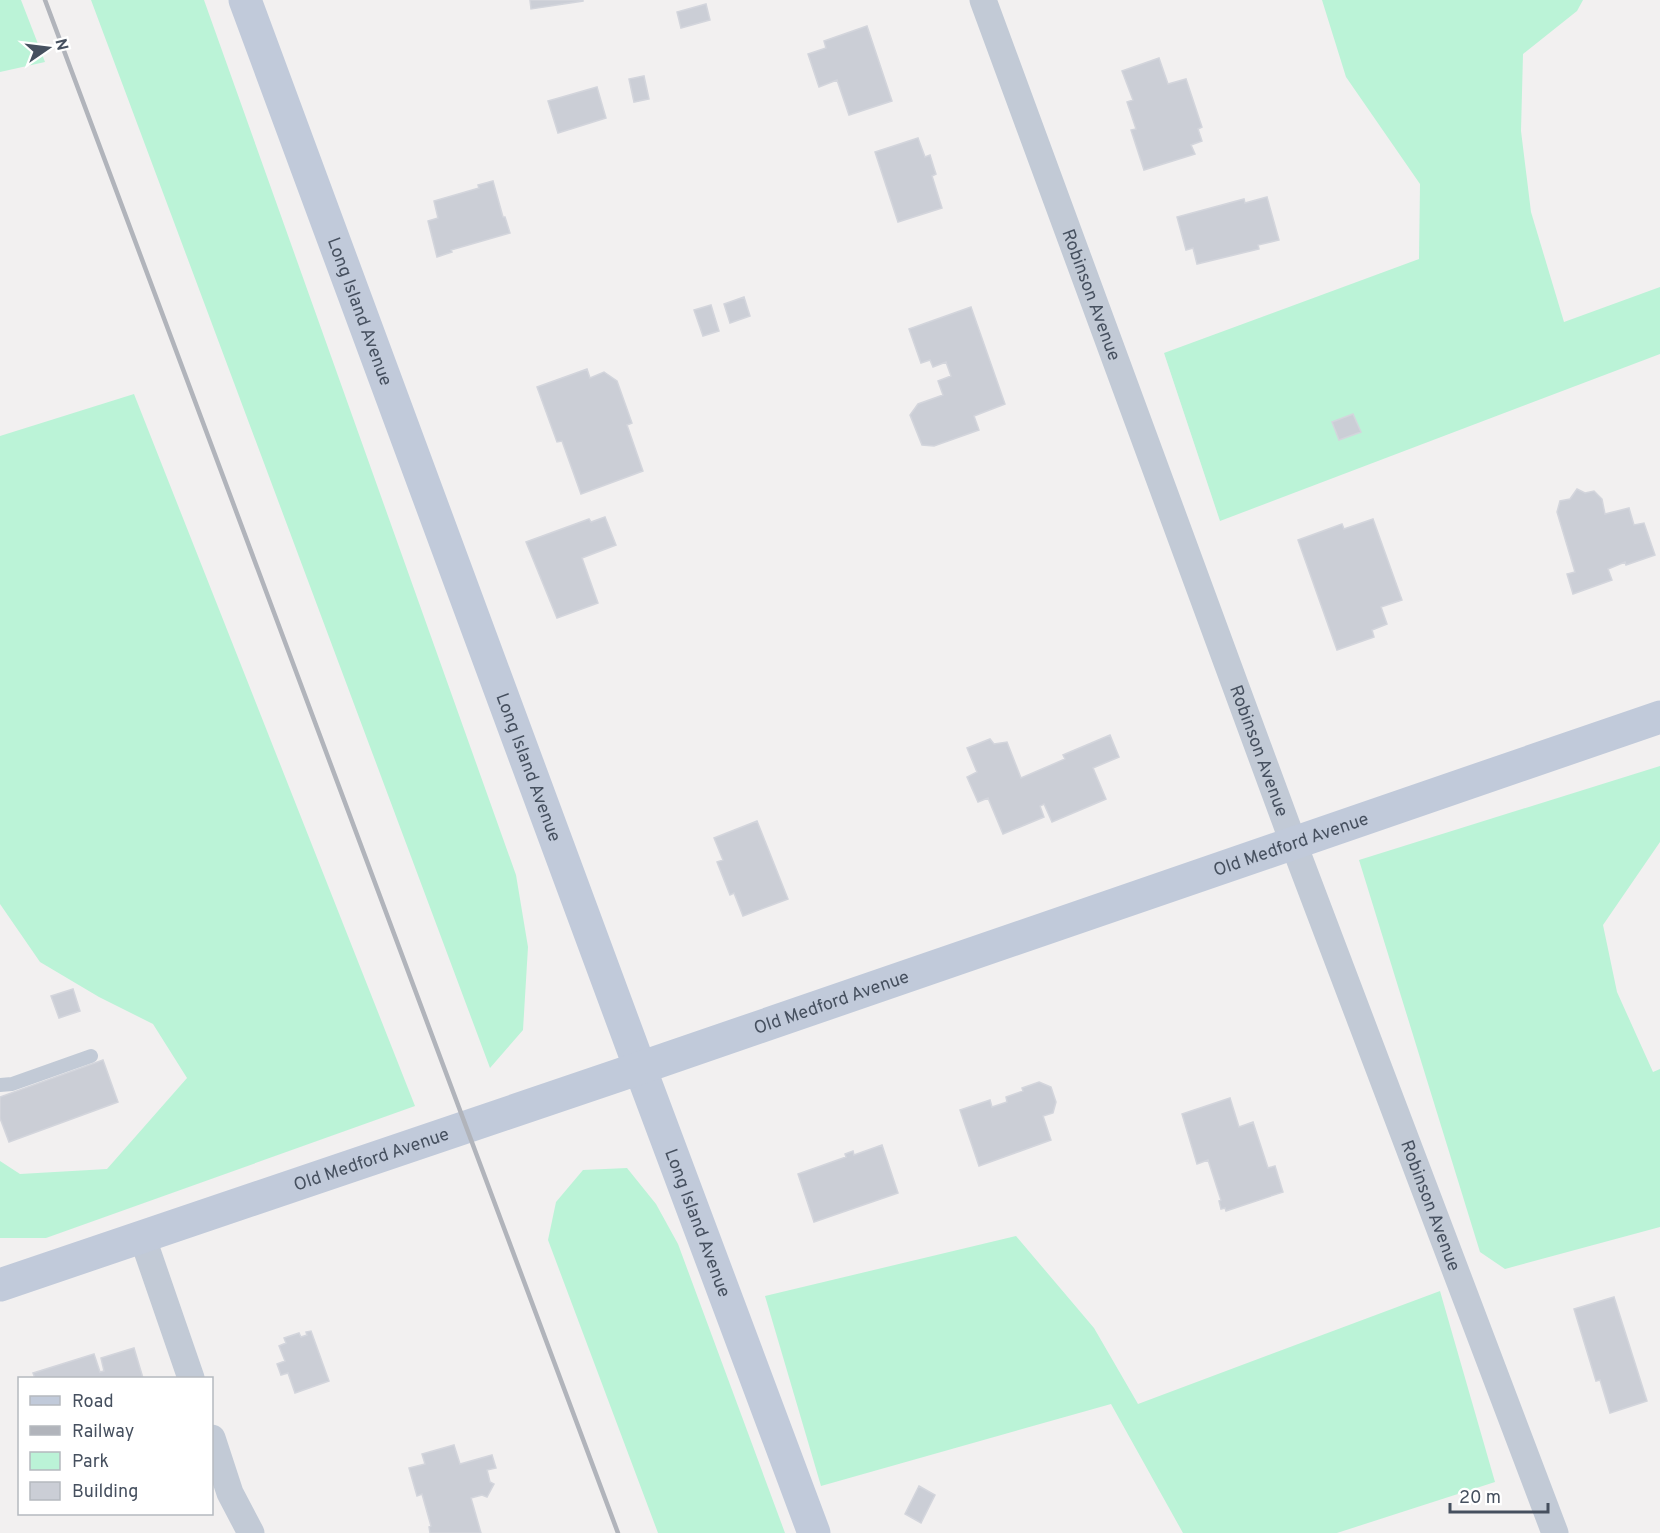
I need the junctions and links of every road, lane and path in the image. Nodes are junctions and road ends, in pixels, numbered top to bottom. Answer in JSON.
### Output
{"nodes":[{"id":1,"x":245,"y":0,"type":"edge"},
{"id":2,"x":983,"y":0,"type":"edge"},
{"id":3,"x":1660,"y":717,"type":"edge"},
{"id":4,"x":1293,"y":842,"type":"junction"},
{"id":5,"x":91,"y":1056,"type":"dead end"},
{"id":6,"x":640,"y":1068,"type":"junction"},
{"id":7,"x":0,"y":1085,"type":"edge"},
{"id":8,"x":142,"y":1236,"type":"junction"},
{"id":9,"x":0,"y":1285,"type":"edge"},
{"id":10,"x":191,"y":1377,"type":"edge"},
{"id":11,"x":213,"y":1441,"type":"edge"},
{"id":12,"x":251,"y":1533,"type":"edge"},
{"id":13,"x":814,"y":1533,"type":"edge"},
{"id":14,"x":1556,"y":1533,"type":"edge"}],
"edges":[{"from":1,"to":6,"type":"street","name":"Long Island Avenue"},
{"from":2,"to":4,"type":"street","name":"Robinson Avenue"},
{"from":3,"to":4,"type":"street","name":"Old Medford Avenue"},
{"from":4,"to":6,"type":"street","name":"Old Medford Avenue"},
{"from":4,"to":14,"type":"street","name":"Robinson Avenue"},
{"from":5,"to":7,"type":"lane"},
{"from":6,"to":8,"type":"street","name":"Old Medford Avenue"},
{"from":6,"to":13,"type":"street","name":"Long Island Avenue"},
{"from":8,"to":9,"type":"street","name":"Old Medford Avenue"},
{"from":8,"to":10,"type":"street"},
{"from":11,"to":12,"type":"street"}]}
